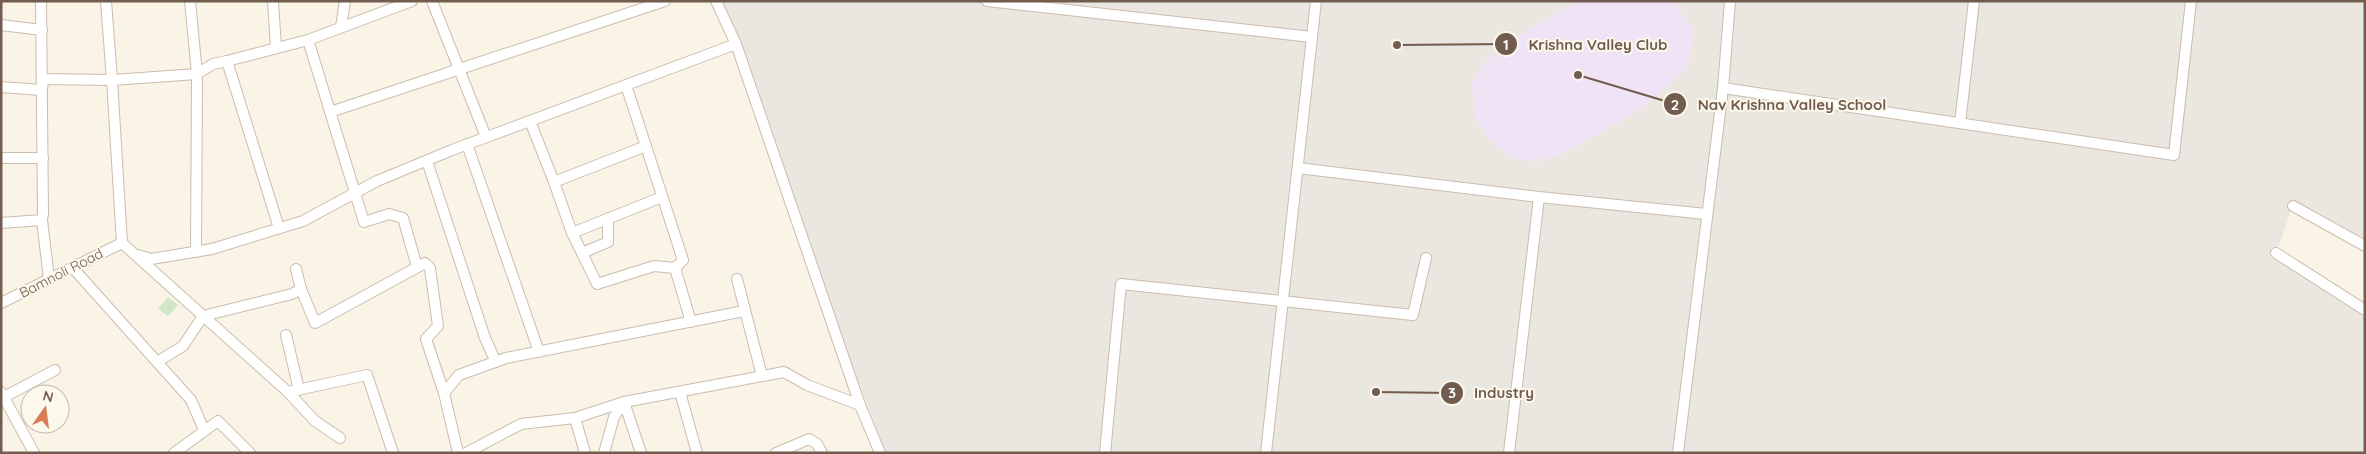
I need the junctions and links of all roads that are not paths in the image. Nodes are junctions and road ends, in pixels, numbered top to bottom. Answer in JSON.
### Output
{"nodes":[{"id":1,"x":41,"y":1,"type":"edge"},
{"id":2,"x":106,"y":1,"type":"edge"},
{"id":3,"x":190,"y":1,"type":"edge"},
{"id":4,"x":273,"y":1,"type":"edge"},
{"id":5,"x":345,"y":1,"type":"edge"},
{"id":6,"x":412,"y":1,"type":"edge"},
{"id":7,"x":432,"y":1,"type":"edge"},
{"id":8,"x":665,"y":1,"type":"edge"},
{"id":9,"x":716,"y":1,"type":"edge"},
{"id":10,"x":987,"y":1,"type":"edge"},
{"id":11,"x":1316,"y":1,"type":"edge"},
{"id":12,"x":1730,"y":1,"type":"edge"},
{"id":13,"x":1974,"y":1,"type":"edge"},
{"id":14,"x":2190,"y":1,"type":"edge"},
{"id":15,"x":1,"y":25,"type":"edge"},
{"id":16,"x":342,"y":28,"type":"junction"},
{"id":17,"x":42,"y":30,"type":"junction"},
{"id":18,"x":1312,"y":37,"type":"junction"},
{"id":19,"x":308,"y":40,"type":"junction"},
{"id":20,"x":736,"y":44,"type":"junction"},
{"id":21,"x":276,"y":48,"type":"junction"},
{"id":22,"x":227,"y":61,"type":"junction"},
{"id":23,"x":460,"y":71,"type":"junction"},
{"id":24,"x":197,"y":74,"type":"junction"},
{"id":25,"x":112,"y":80,"type":"junction"},
{"id":26,"x":626,"y":86,"type":"junction"},
{"id":27,"x":1,"y":87,"type":"edge"},
{"id":28,"x":1723,"y":88,"type":"junction"},
{"id":29,"x":42,"y":90,"type":"junction"},
{"id":30,"x":330,"y":112,"type":"junction"},
{"id":31,"x":530,"y":121,"type":"junction"},
{"id":32,"x":1960,"y":123,"type":"junction"},
{"id":33,"x":486,"y":137,"type":"junction"},
{"id":34,"x":467,"y":144,"type":"junction"},
{"id":35,"x":646,"y":146,"type":"junction"},
{"id":36,"x":1,"y":158,"type":"edge"},
{"id":37,"x":43,"y":158,"type":"junction"},
{"id":38,"x":427,"y":161,"type":"junction"},
{"id":39,"x":1298,"y":168,"type":"junction"},
{"id":40,"x":554,"y":182,"type":"junction"},
{"id":41,"x":355,"y":193,"type":"junction"},
{"id":42,"x":662,"y":197,"type":"junction"},
{"id":43,"x":1539,"y":197,"type":"junction"},
{"id":44,"x":2293,"y":206,"type":"dead end"},
{"id":45,"x":1706,"y":214,"type":"junction"},
{"id":46,"x":608,"y":218,"type":"junction"},
{"id":47,"x":42,"y":220,"type":"junction"},
{"id":48,"x":1,"y":223,"type":"edge"},
{"id":49,"x":279,"y":228,"type":"junction"},
{"id":50,"x":572,"y":232,"type":"junction"},
{"id":51,"x":122,"y":243,"type":"junction"},
{"id":52,"x":2365,"y":246,"type":"edge"},
{"id":53,"x":196,"y":252,"type":"junction"},
{"id":54,"x":582,"y":253,"type":"junction"},
{"id":55,"x":2276,"y":253,"type":"dead end"},
{"id":56,"x":134,"y":254,"type":"junction"},
{"id":57,"x":1426,"y":258,"type":"dead end"},
{"id":58,"x":72,"y":267,"type":"junction"},
{"id":59,"x":417,"y":267,"type":"junction"},
{"id":60,"x":675,"y":268,"type":"junction"},
{"id":61,"x":296,"y":270,"type":"dead end"},
{"id":62,"x":49,"y":279,"type":"junction"},
{"id":63,"x":737,"y":279,"type":"dead end"},
{"id":64,"x":301,"y":289,"type":"junction"},
{"id":65,"x":1283,"y":302,"type":"junction"},
{"id":66,"x":1,"y":303,"type":"edge"},
{"id":67,"x":2365,"y":310,"type":"edge"},
{"id":68,"x":744,"y":311,"type":"junction"},
{"id":69,"x":203,"y":316,"type":"junction"},
{"id":70,"x":691,"y":322,"type":"junction"},
{"id":71,"x":286,"y":335,"type":"dead end"},
{"id":72,"x":539,"y":352,"type":"junction"},
{"id":73,"x":157,"y":362,"type":"junction"},
{"id":74,"x":496,"y":362,"type":"junction"},
{"id":75,"x":55,"y":370,"type":"dead end"},
{"id":76,"x":762,"y":376,"type":"junction"},
{"id":77,"x":299,"y":390,"type":"junction"},
{"id":78,"x":288,"y":392,"type":"junction"},
{"id":79,"x":680,"y":392,"type":"junction"},
{"id":80,"x":444,"y":393,"type":"junction"},
{"id":81,"x":3,"y":395,"type":"edge"},
{"id":82,"x":624,"y":402,"type":"junction"},
{"id":83,"x":860,"y":405,"type":"junction"},
{"id":84,"x":575,"y":418,"type":"junction"},
{"id":85,"x":204,"y":430,"type":"junction"},
{"id":86,"x":340,"y":438,"type":"dead end"},
{"id":87,"x":34,"y":453,"type":"edge"},
{"id":88,"x":174,"y":453,"type":"edge"},
{"id":89,"x":250,"y":453,"type":"edge"},
{"id":90,"x":393,"y":453,"type":"edge"},
{"id":91,"x":458,"y":453,"type":"edge"},
{"id":92,"x":466,"y":453,"type":"edge"},
{"id":93,"x":585,"y":453,"type":"edge"},
{"id":94,"x":604,"y":453,"type":"edge"},
{"id":95,"x":641,"y":453,"type":"edge"},
{"id":96,"x":697,"y":453,"type":"edge"},
{"id":97,"x":776,"y":453,"type":"edge"},
{"id":98,"x":822,"y":453,"type":"edge"},
{"id":99,"x":880,"y":453,"type":"edge"},
{"id":100,"x":1105,"y":453,"type":"edge"},
{"id":101,"x":1266,"y":453,"type":"edge"},
{"id":102,"x":1509,"y":453,"type":"edge"},
{"id":103,"x":1678,"y":453,"type":"edge"}],
"edges":[{"from":1,"to":17,"type":"street"},
{"from":2,"to":25,"type":"street"},
{"from":3,"to":24,"type":"street"},
{"from":4,"to":21,"type":"street"},
{"from":5,"to":16,"type":"street"},
{"from":6,"to":16,"type":"street"},
{"from":7,"to":23,"type":"street"},
{"from":8,"to":23,"type":"street"},
{"from":9,"to":20,"type":"street"},
{"from":10,"to":18,"type":"street"},
{"from":11,"to":18,"type":"street"},
{"from":12,"to":28,"type":"street"},
{"from":13,"to":32,"type":"street"},
{"from":14,"to":32,"type":"street"},
{"from":15,"to":17,"type":"street"},
{"from":16,"to":19,"type":"street"},
{"from":17,"to":29,"type":"street"},
{"from":18,"to":39,"type":"street"},
{"from":19,"to":21,"type":"street"},
{"from":19,"to":30,"type":"street"},
{"from":20,"to":26,"type":"street"},
{"from":20,"to":83,"type":"street"},
{"from":21,"to":22,"type":"street"},
{"from":22,"to":24,"type":"street"},
{"from":22,"to":49,"type":"street"},
{"from":23,"to":30,"type":"street"},
{"from":23,"to":33,"type":"street"},
{"from":24,"to":25,"type":"street"},
{"from":24,"to":53,"type":"street"},
{"from":25,"to":29,"type":"street"},
{"from":25,"to":51,"type":"street"},
{"from":26,"to":31,"type":"street"},
{"from":26,"to":35,"type":"street"},
{"from":27,"to":29,"type":"street"},
{"from":28,"to":32,"type":"street"},
{"from":28,"to":45,"type":"street"},
{"from":29,"to":37,"type":"street"},
{"from":30,"to":41,"type":"street"},
{"from":31,"to":33,"type":"street"},
{"from":31,"to":40,"type":"street"},
{"from":33,"to":34,"type":"street"},
{"from":34,"to":38,"type":"street"},
{"from":34,"to":72,"type":"street"},
{"from":35,"to":40,"type":"street"},
{"from":35,"to":42,"type":"street"},
{"from":36,"to":37,"type":"street"},
{"from":37,"to":47,"type":"street"},
{"from":38,"to":41,"type":"street"},
{"from":38,"to":74,"type":"street"},
{"from":39,"to":43,"type":"street"},
{"from":39,"to":65,"type":"street"},
{"from":40,"to":50,"type":"street"},
{"from":41,"to":49,"type":"street"},
{"from":41,"to":59,"type":"street"},
{"from":42,"to":46,"type":"street"},
{"from":42,"to":60,"type":"street"},
{"from":43,"to":45,"type":"street"},
{"from":43,"to":102,"type":"street"},
{"from":44,"to":52,"type":"street"},
{"from":45,"to":103,"type":"street"},
{"from":46,"to":50,"type":"street"},
{"from":46,"to":54,"type":"street"},
{"from":47,"to":48,"type":"street"},
{"from":47,"to":62,"type":"street"},
{"from":49,"to":53,"type":"street"},
{"from":50,"to":54,"type":"street"},
{"from":51,"to":56,"type":"street"},
{"from":51,"to":58,"type":"street","name":"Bamnoli Road"},
{"from":53,"to":56,"type":"street"},
{"from":54,"to":60,"type":"street"},
{"from":55,"to":67,"type":"street"},
{"from":56,"to":69,"type":"street"},
{"from":57,"to":65,"type":"street"},
{"from":58,"to":62,"type":"street","name":"Bamnoli Road"},
{"from":58,"to":73,"type":"street"},
{"from":59,"to":64,"type":"street"},
{"from":59,"to":80,"type":"street"},
{"from":60,"to":70,"type":"street"},
{"from":61,"to":64,"type":"street"},
{"from":62,"to":66,"type":"street","name":"Bamnoli Road"},
{"from":63,"to":68,"type":"street"},
{"from":64,"to":69,"type":"street"},
{"from":65,"to":100,"type":"street"},
{"from":65,"to":101,"type":"street"},
{"from":68,"to":70,"type":"street"},
{"from":68,"to":76,"type":"street"},
{"from":69,"to":73,"type":"street"},
{"from":69,"to":78,"type":"street"},
{"from":70,"to":72,"type":"street"},
{"from":71,"to":77,"type":"street"},
{"from":72,"to":74,"type":"street"},
{"from":73,"to":85,"type":"street"},
{"from":74,"to":80,"type":"street"},
{"from":75,"to":81,"type":"street"},
{"from":76,"to":79,"type":"street"},
{"from":76,"to":83,"type":"street"},
{"from":77,"to":78,"type":"street"},
{"from":77,"to":90,"type":"street"},
{"from":78,"to":86,"type":"street"},
{"from":79,"to":82,"type":"street"},
{"from":79,"to":96,"type":"street"},
{"from":80,"to":91,"type":"street"},
{"from":81,"to":87,"type":"street"},
{"from":82,"to":84,"type":"street"},
{"from":82,"to":94,"type":"street"},
{"from":82,"to":95,"type":"street"},
{"from":83,"to":99,"type":"street"},
{"from":84,"to":92,"type":"street"},
{"from":84,"to":93,"type":"street"},
{"from":85,"to":88,"type":"street"},
{"from":85,"to":89,"type":"street"},
{"from":97,"to":98,"type":"street"}]}
